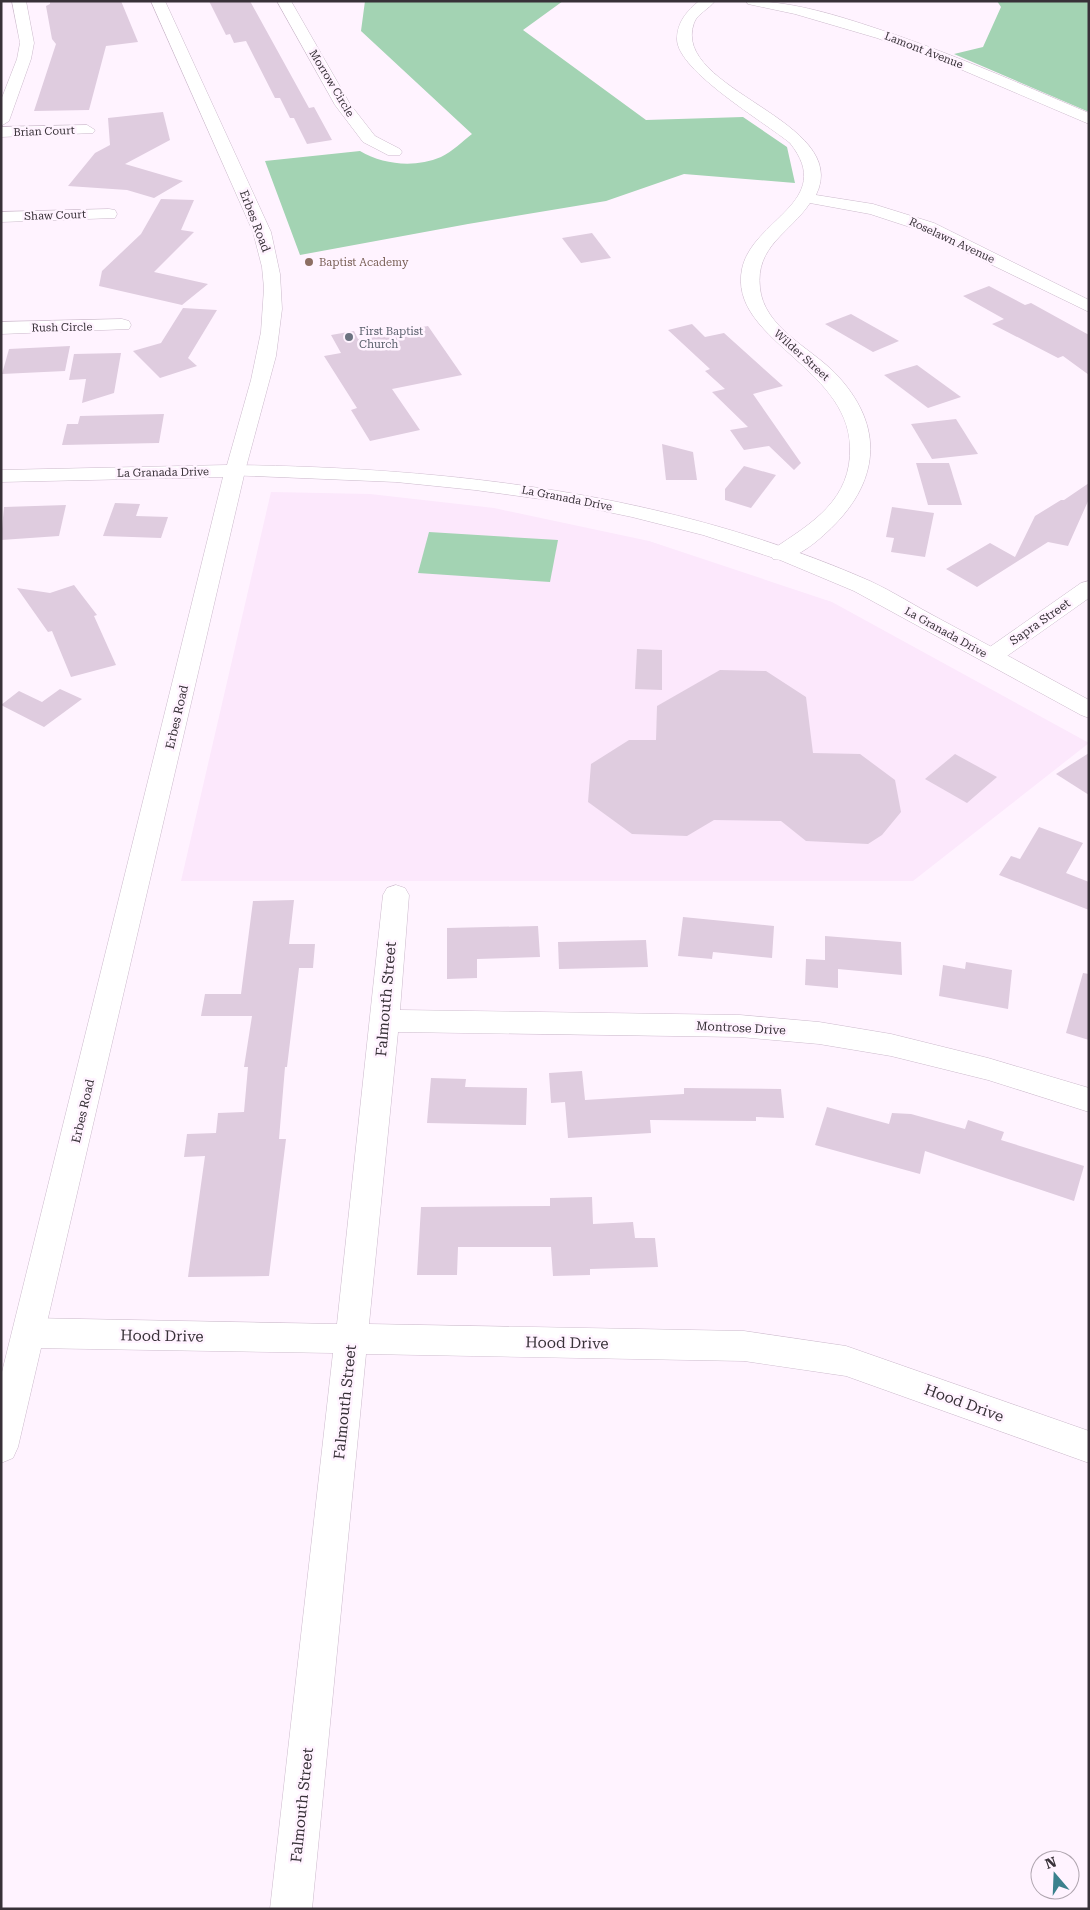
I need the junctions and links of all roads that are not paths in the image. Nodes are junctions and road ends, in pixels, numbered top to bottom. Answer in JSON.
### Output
{"nodes":[{"id":1,"x":19,"y":1,"type":"edge"},
{"id":2,"x":158,"y":1,"type":"edge"},
{"id":3,"x":284,"y":1,"type":"edge"},
{"id":4,"x":708,"y":1,"type":"edge"},
{"id":5,"x":753,"y":1,"type":"edge"},
{"id":6,"x":1089,"y":119,"type":"edge"},
{"id":7,"x":1,"y":121,"type":"edge"},
{"id":8,"x":87,"y":130,"type":"dead end"},
{"id":9,"x":1,"y":132,"type":"edge"},
{"id":10,"x":394,"y":152,"type":"dead end"},
{"id":11,"x":808,"y":198,"type":"junction"},
{"id":12,"x":108,"y":214,"type":"dead end"},
{"id":13,"x":1,"y":217,"type":"edge"},
{"id":14,"x":1089,"y":307,"type":"edge"},
{"id":15,"x":122,"y":325,"type":"dead end"},
{"id":16,"x":1,"y":328,"type":"edge"},
{"id":17,"x":235,"y":471,"type":"junction"},
{"id":18,"x":1,"y":476,"type":"edge"},
{"id":19,"x":781,"y":554,"type":"junction"},
{"id":20,"x":1089,"y":588,"type":"edge"},
{"id":21,"x":992,"y":656,"type":"junction"},
{"id":22,"x":1089,"y":710,"type":"edge"},
{"id":23,"x":396,"y":895,"type":"dead end"},
{"id":24,"x":385,"y":1021,"type":"junction"},
{"id":25,"x":1089,"y":1100,"type":"edge"},
{"id":26,"x":30,"y":1334,"type":"junction"},
{"id":27,"x":351,"y":1339,"type":"junction"},
{"id":28,"x":1,"y":1447,"type":"edge"},
{"id":29,"x":1089,"y":1447,"type":"edge"},
{"id":30,"x":291,"y":1909,"type":"edge"}],
"edges":[{"from":1,"to":7,"type":"street"},
{"from":2,"to":17,"type":"street","name":"Erbes Road"},
{"from":3,"to":10,"type":"street","name":"Morrow Circle"},
{"from":4,"to":11,"type":"street"},
{"from":5,"to":6,"type":"street","name":"Lamont Avenue"},
{"from":8,"to":9,"type":"street","name":"Brian Court"},
{"from":11,"to":14,"type":"street","name":"Roselawn Avenue"},
{"from":11,"to":19,"type":"street","name":"Wilder Street"},
{"from":12,"to":13,"type":"street","name":"Shaw Court"},
{"from":15,"to":16,"type":"street","name":"Rush Circle"},
{"from":17,"to":18,"type":"street","name":"La Granada Drive"},
{"from":17,"to":19,"type":"street","name":"La Granada Drive"},
{"from":17,"to":26,"type":"street","name":"Erbes Road"},
{"from":19,"to":21,"type":"street","name":"La Granada Drive"},
{"from":20,"to":21,"type":"street","name":"Sapra Street"},
{"from":21,"to":22,"type":"street","name":"La Granada Drive"},
{"from":23,"to":24,"type":"street","name":"Falmouth Street"},
{"from":24,"to":25,"type":"street","name":"Montrose Drive"},
{"from":24,"to":27,"type":"street","name":"Falmouth Street"},
{"from":26,"to":27,"type":"street","name":"Hood Drive"},
{"from":26,"to":28,"type":"street","name":"Erbes Road"},
{"from":27,"to":29,"type":"street","name":"Hood Drive"},
{"from":27,"to":30,"type":"street","name":"Falmouth Street"}]}
